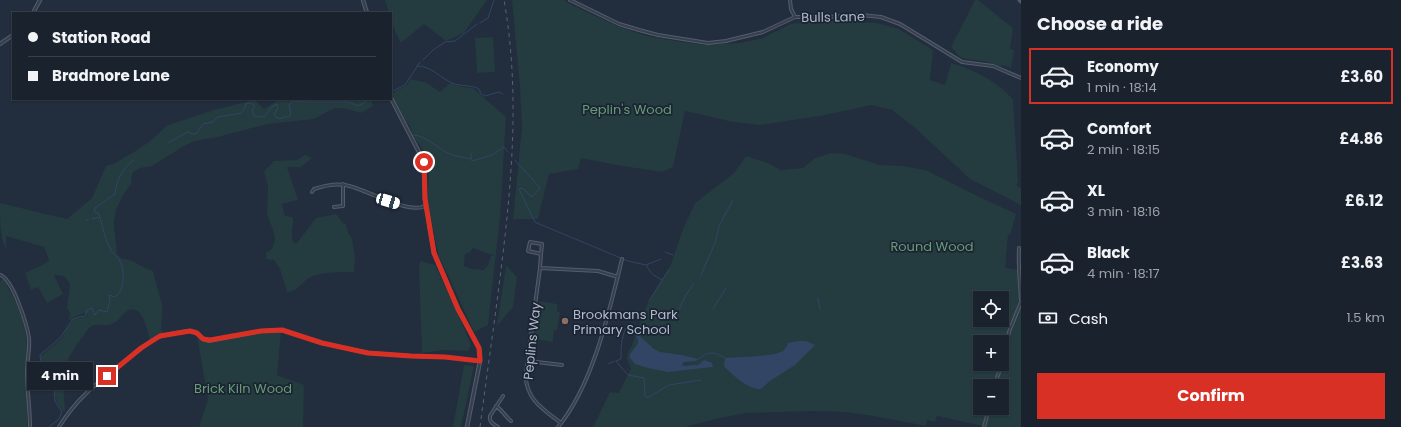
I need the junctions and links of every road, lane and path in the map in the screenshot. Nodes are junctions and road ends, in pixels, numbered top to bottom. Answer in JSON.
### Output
{"nodes":[{"id":1,"x":40,"y":0,"type":"edge"},
{"id":2,"x":363,"y":0,"type":"edge"},
{"id":3,"x":570,"y":0,"type":"edge"},
{"id":4,"x":790,"y":0,"type":"edge"},
{"id":5,"x":34,"y":12,"type":"edge"},
{"id":6,"x":367,"y":12,"type":"edge"},
{"id":7,"x":795,"y":17,"type":"junction"},
{"id":8,"x":12,"y":36,"type":"edge"},
{"id":9,"x":0,"y":44,"type":"edge"},
{"id":10,"x":1021,"y":78,"type":"edge"},
{"id":11,"x":392,"y":100,"type":"edge"},
{"id":12,"x":343,"y":184,"type":"junction"},
{"id":13,"x":312,"y":192,"type":"dead end"},
{"id":14,"x":426,"y":206,"type":"junction"},
{"id":15,"x":334,"y":208,"type":"dead end"},
{"id":16,"x":1019,"y":248,"type":"dead end"},
{"id":17,"x":542,"y":254,"type":"junction"},
{"id":18,"x":622,"y":260,"type":"dead end"},
{"id":19,"x":540,"y":268,"type":"junction"},
{"id":20,"x":0,"y":275,"type":"edge"},
{"id":21,"x":618,"y":277,"type":"junction"},
{"id":22,"x":1021,"y":301,"type":"edge"},
{"id":23,"x":1008,"y":335,"type":"edge"},
{"id":24,"x":480,"y":361,"type":"junction"},
{"id":25,"x":528,"y":361,"type":"junction"},
{"id":26,"x":562,"y":365,"type":"dead end"},
{"id":27,"x":503,"y":396,"type":"dead end"},
{"id":28,"x":496,"y":406,"type":"junction"},
{"id":29,"x":987,"y":415,"type":"edge"},
{"id":30,"x":510,"y":421,"type":"dead end"},
{"id":31,"x":561,"y":423,"type":"junction"},
{"id":32,"x":30,"y":427,"type":"edge"},
{"id":33,"x":59,"y":427,"type":"edge"},
{"id":34,"x":467,"y":427,"type":"edge"},
{"id":35,"x":498,"y":427,"type":"edge"},
{"id":36,"x":558,"y":427,"type":"edge"},
{"id":37,"x":984,"y":427,"type":"edge"}],
"edges":[{"from":1,"to":5,"type":"street"},
{"from":2,"to":6,"type":"street"},
{"from":3,"to":7,"type":"street","name":"Bulls Lane"},
{"from":4,"to":7,"type":"street"},
{"from":7,"to":10,"type":"street","name":"Bulls Lane"},
{"from":8,"to":9,"type":"street"},
{"from":11,"to":14,"type":"street"},
{"from":12,"to":13,"type":"street"},
{"from":12,"to":14,"type":"street"},
{"from":12,"to":15,"type":"street"},
{"from":14,"to":24,"type":"street"},
{"from":16,"to":22,"type":"street"},
{"from":17,"to":17,"type":"street"},
{"from":17,"to":19,"type":"street","name":"Peplins Way"},
{"from":18,"to":21,"type":"street"},
{"from":19,"to":21,"type":"street"},
{"from":19,"to":25,"type":"street","name":"Peplins Way"},
{"from":20,"to":32,"type":"street"},
{"from":21,"to":31,"type":"street"},
{"from":22,"to":23,"type":"street"},
{"from":24,"to":33,"type":"street"},
{"from":24,"to":34,"type":"street"},
{"from":25,"to":26,"type":"street"},
{"from":25,"to":31,"type":"street","name":"Peplins Way"},
{"from":27,"to":28,"type":"street"},
{"from":28,"to":30,"type":"street"},
{"from":28,"to":35,"type":"street"},
{"from":29,"to":37,"type":"street"},
{"from":31,"to":36,"type":"street"}]}
